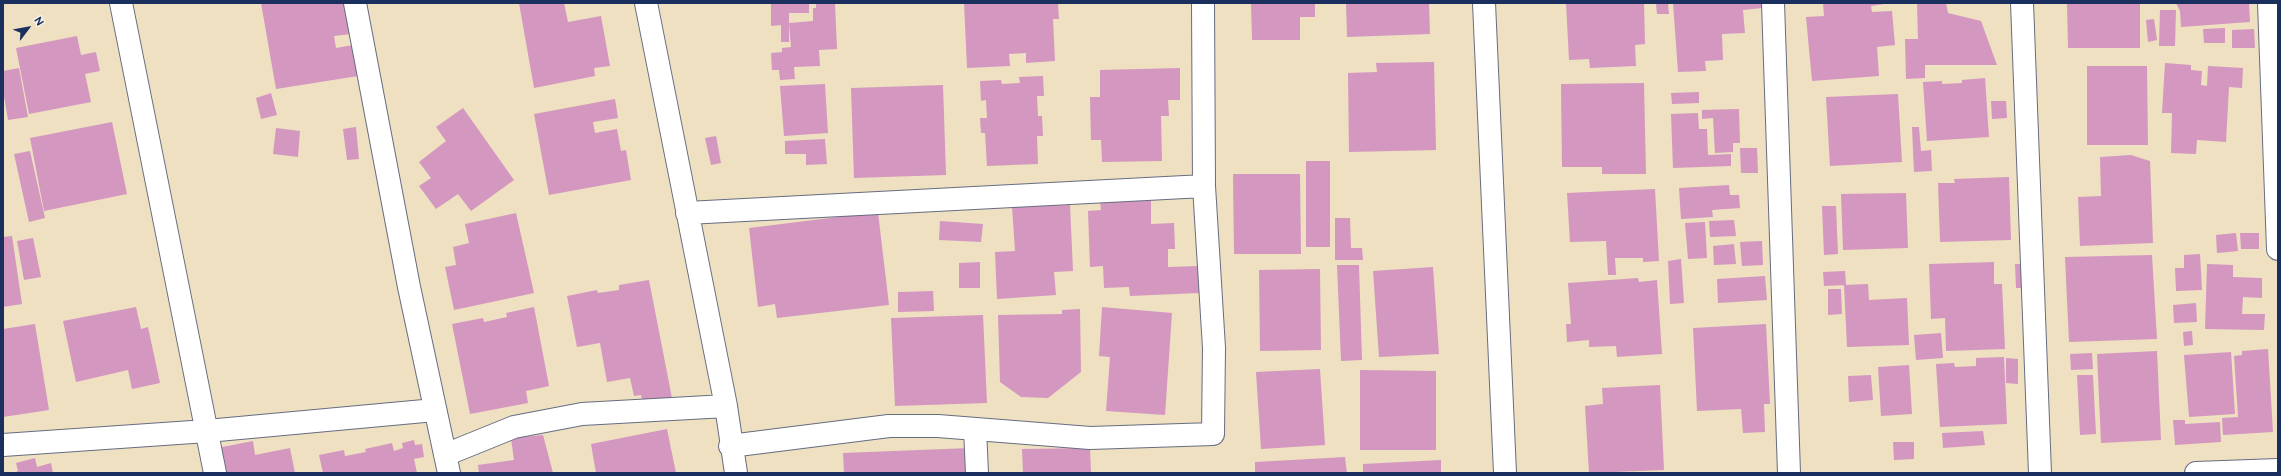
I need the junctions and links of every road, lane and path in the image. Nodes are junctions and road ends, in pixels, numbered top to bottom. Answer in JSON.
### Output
{"nodes":[{"id":1,"x":121,"y":3,"type":"edge"},
{"id":2,"x":355,"y":3,"type":"edge"},
{"id":3,"x":646,"y":3,"type":"edge"},
{"id":4,"x":1202,"y":3,"type":"edge"},
{"id":5,"x":1484,"y":3,"type":"edge"},
{"id":6,"x":1773,"y":3,"type":"edge"},
{"id":7,"x":2022,"y":3,"type":"edge"},
{"id":8,"x":2269,"y":3,"type":"edge"},
{"id":9,"x":1204,"y":186,"type":"junction"},
{"id":10,"x":687,"y":214,"type":"junction"},
{"id":11,"x":2278,"y":249,"type":"edge"},
{"id":12,"x":726,"y":406,"type":"junction"},
{"id":13,"x":435,"y":410,"type":"junction"},
{"id":14,"x":975,"y":429,"type":"junction"},
{"id":15,"x":207,"y":431,"type":"junction"},
{"id":16,"x":3,"y":445,"type":"edge"},
{"id":17,"x":730,"y":446,"type":"junction"},
{"id":18,"x":447,"y":464,"type":"edge"},
{"id":19,"x":2278,"y":470,"type":"edge"},
{"id":20,"x":214,"y":473,"type":"edge"},
{"id":21,"x":736,"y":473,"type":"edge"},
{"id":22,"x":977,"y":473,"type":"edge"},
{"id":23,"x":1505,"y":473,"type":"edge"},
{"id":24,"x":1789,"y":473,"type":"edge"},
{"id":25,"x":2040,"y":473,"type":"edge"},
{"id":26,"x":2196,"y":473,"type":"edge"}],
"edges":[{"from":1,"to":15,"type":"street"},
{"from":2,"to":13,"type":"street"},
{"from":3,"to":10,"type":"street"},
{"from":4,"to":9,"type":"street"},
{"from":5,"to":23,"type":"street"},
{"from":6,"to":24,"type":"street"},
{"from":7,"to":25,"type":"street"},
{"from":8,"to":11,"type":"street"},
{"from":9,"to":10,"type":"street"},
{"from":9,"to":14,"type":"street"},
{"from":10,"to":12,"type":"street"},
{"from":12,"to":17,"type":"street"},
{"from":12,"to":18,"type":"street"},
{"from":13,"to":15,"type":"street"},
{"from":13,"to":18,"type":"street"},
{"from":14,"to":17,"type":"street"},
{"from":14,"to":22,"type":"street"},
{"from":15,"to":16,"type":"street"},
{"from":15,"to":20,"type":"street"},
{"from":17,"to":21,"type":"street"},
{"from":19,"to":26,"type":"street"}]}
